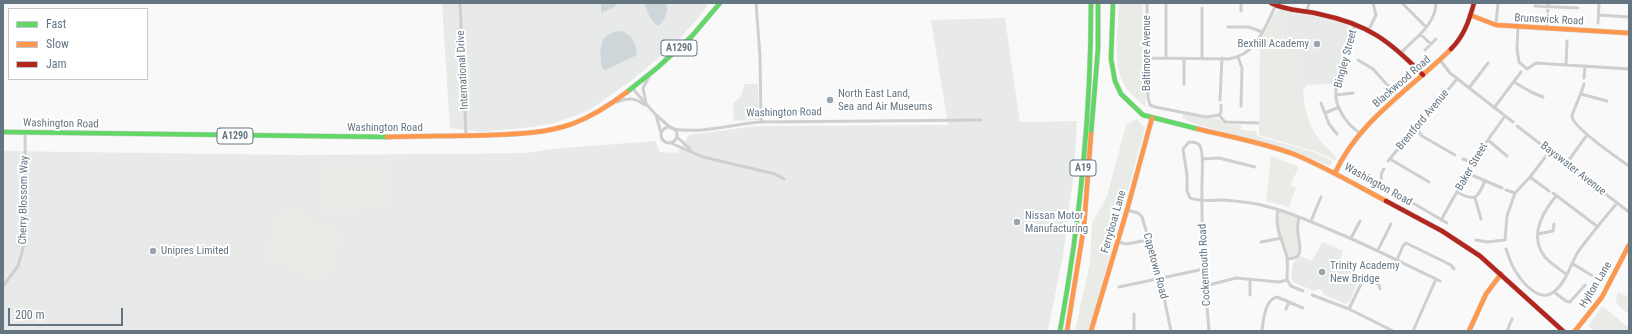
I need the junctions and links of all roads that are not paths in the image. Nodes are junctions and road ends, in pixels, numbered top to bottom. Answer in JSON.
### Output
{"nodes":[{"id":1,"x":460,"y":3,"type":"edge"},
{"id":2,"x":720,"y":3,"type":"edge"},
{"id":3,"x":756,"y":3,"type":"edge"},
{"id":4,"x":1091,"y":3,"type":"edge"},
{"id":5,"x":1098,"y":3,"type":"edge"},
{"id":6,"x":1113,"y":3,"type":"edge"},
{"id":7,"x":1147,"y":3,"type":"edge"},
{"id":8,"x":1241,"y":3,"type":"edge"},
{"id":9,"x":1308,"y":3,"type":"edge"},
{"id":10,"x":1373,"y":3,"type":"edge"},
{"id":11,"x":1402,"y":3,"type":"edge"},
{"id":12,"x":1436,"y":3,"type":"edge"},
{"id":13,"x":1474,"y":3,"type":"edge"},
{"id":14,"x":1498,"y":3,"type":"edge"},
{"id":15,"x":1599,"y":3,"type":"edge"},
{"id":16,"x":1274,"y":4,"type":"edge"},
{"id":17,"x":1166,"y":5,"type":"dead end"},
{"id":18,"x":1548,"y":5,"type":"edge"},
{"id":19,"x":1535,"y":6,"type":"dead end"},
{"id":20,"x":1202,"y":8,"type":"dead end"},
{"id":21,"x":1578,"y":8,"type":"dead end"},
{"id":22,"x":1242,"y":11,"type":"dead end"},
{"id":23,"x":1307,"y":11,"type":"junction"},
{"id":24,"x":1470,"y":15,"type":"junction"},
{"id":25,"x":1599,"y":15,"type":"junction"},
{"id":26,"x":1629,"y":17,"type":"edge"},
{"id":27,"x":1355,"y":23,"type":"junction"},
{"id":28,"x":1598,"y":23,"type":"dead end"},
{"id":29,"x":1496,"y":25,"type":"junction"},
{"id":30,"x":1426,"y":26,"type":"junction"},
{"id":31,"x":1228,"y":27,"type":"dead end"},
{"id":32,"x":1518,"y":27,"type":"junction"},
{"id":33,"x":1369,"y":29,"type":"junction"},
{"id":34,"x":1547,"y":29,"type":"junction"},
{"id":35,"x":1262,"y":32,"type":"junction"},
{"id":36,"x":1420,"y":34,"type":"junction"},
{"id":37,"x":1629,"y":34,"type":"edge"},
{"id":38,"x":1436,"y":39,"type":"dead end"},
{"id":39,"x":1567,"y":41,"type":"dead end"},
{"id":40,"x":1431,"y":44,"type":"junction"},
{"id":41,"x":1425,"y":50,"type":"dead end"},
{"id":42,"x":1402,"y":52,"type":"junction"},
{"id":43,"x":1238,"y":57,"type":"junction"},
{"id":44,"x":1148,"y":58,"type":"junction"},
{"id":45,"x":1166,"y":58,"type":"junction"},
{"id":46,"x":1184,"y":58,"type":"junction"},
{"id":47,"x":1202,"y":58,"type":"junction"},
{"id":48,"x":1222,"y":58,"type":"junction"},
{"id":49,"x":1358,"y":60,"type":"dead end"},
{"id":50,"x":1440,"y":60,"type":"junction"},
{"id":51,"x":1488,"y":63,"type":"dead end"},
{"id":52,"x":1566,"y":65,"type":"junction"},
{"id":53,"x":1585,"y":66,"type":"junction"},
{"id":54,"x":1629,"y":68,"type":"edge"},
{"id":55,"x":653,"y":71,"type":"junction"},
{"id":56,"x":1521,"y":72,"type":"dead end"},
{"id":57,"x":1424,"y":75,"type":"junction"},
{"id":58,"x":1584,"y":78,"type":"dead end"},
{"id":59,"x":1457,"y":79,"type":"junction"},
{"id":60,"x":1514,"y":82,"type":"junction"},
{"id":61,"x":1184,"y":84,"type":"dead end"},
{"id":62,"x":1584,"y":84,"type":"dead end"},
{"id":63,"x":632,"y":88,"type":"junction"},
{"id":64,"x":1469,"y":88,"type":"junction"},
{"id":65,"x":1352,"y":93,"type":"dead end"},
{"id":66,"x":1581,"y":94,"type":"junction"},
{"id":67,"x":1336,"y":95,"type":"junction"},
{"id":68,"x":1398,"y":97,"type":"junction"},
{"id":69,"x":1543,"y":97,"type":"dead end"},
{"id":70,"x":1220,"y":100,"type":"dead end"},
{"id":71,"x":1607,"y":101,"type":"dead end"},
{"id":72,"x":1321,"y":103,"type":"dead end"},
{"id":73,"x":647,"y":105,"type":"junction"},
{"id":74,"x":1221,"y":105,"type":"dead end"},
{"id":75,"x":609,"y":106,"type":"junction"},
{"id":76,"x":1241,"y":106,"type":"dead end"},
{"id":77,"x":1338,"y":107,"type":"junction"},
{"id":78,"x":650,"y":108,"type":"junction"},
{"id":79,"x":1494,"y":108,"type":"junction"},
{"id":80,"x":1325,"y":113,"type":"junction"},
{"id":81,"x":656,"y":115,"type":"junction"},
{"id":82,"x":1219,"y":115,"type":"junction"},
{"id":83,"x":1506,"y":116,"type":"junction"},
{"id":84,"x":1152,"y":118,"type":"junction"},
{"id":85,"x":981,"y":120,"type":"dead end"},
{"id":86,"x":762,"y":122,"type":"junction"},
{"id":87,"x":1513,"y":122,"type":"dead end"},
{"id":88,"x":1258,"y":123,"type":"dead end"},
{"id":89,"x":1517,"y":126,"type":"dead end"},
{"id":90,"x":672,"y":128,"type":"junction"},
{"id":91,"x":1416,"y":128,"type":"junction"},
{"id":92,"x":684,"y":131,"type":"junction"},
{"id":93,"x":3,"y":132,"type":"edge"},
{"id":94,"x":25,"y":132,"type":"junction"},
{"id":95,"x":1360,"y":132,"type":"junction"},
{"id":96,"x":661,"y":134,"type":"junction"},
{"id":97,"x":1337,"y":134,"type":"dead end"},
{"id":98,"x":1587,"y":135,"type":"junction"},
{"id":99,"x":466,"y":136,"type":"junction"},
{"id":100,"x":677,"y":136,"type":"junction"},
{"id":101,"x":1488,"y":140,"type":"junction"},
{"id":102,"x":671,"y":143,"type":"junction"},
{"id":103,"x":1550,"y":151,"type":"junction"},
{"id":104,"x":693,"y":152,"type":"junction"},
{"id":105,"x":1456,"y":155,"type":"dead end"},
{"id":106,"x":1507,"y":156,"type":"dead end"},
{"id":107,"x":1202,"y":159,"type":"junction"},
{"id":108,"x":1463,"y":159,"type":"dead end"},
{"id":109,"x":1473,"y":163,"type":"junction"},
{"id":110,"x":1566,"y":164,"type":"junction"},
{"id":111,"x":1255,"y":166,"type":"dead end"},
{"id":112,"x":1629,"y":166,"type":"edge"},
{"id":113,"x":1384,"y":169,"type":"dead end"},
{"id":114,"x":1336,"y":172,"type":"junction"},
{"id":115,"x":1467,"y":173,"type":"junction"},
{"id":116,"x":1530,"y":177,"type":"junction"},
{"id":117,"x":784,"y":179,"type":"dead end"},
{"id":118,"x":1485,"y":181,"type":"junction"},
{"id":119,"x":1429,"y":182,"type":"dead end"},
{"id":120,"x":1502,"y":188,"type":"dead end"},
{"id":121,"x":1506,"y":190,"type":"dead end"},
{"id":122,"x":1548,"y":191,"type":"dead end"},
{"id":123,"x":1457,"y":192,"type":"junction"},
{"id":124,"x":1515,"y":193,"type":"junction"},
{"id":125,"x":1321,"y":197,"type":"dead end"},
{"id":126,"x":1475,"y":198,"type":"junction"},
{"id":127,"x":1202,"y":200,"type":"junction"},
{"id":128,"x":1617,"y":203,"type":"junction"},
{"id":129,"x":1127,"y":210,"type":"junction"},
{"id":130,"x":1278,"y":210,"type":"junction"},
{"id":131,"x":1629,"y":212,"type":"edge"},
{"id":132,"x":1299,"y":217,"type":"junction"},
{"id":133,"x":1482,"y":219,"type":"dead end"},
{"id":134,"x":1442,"y":220,"type":"junction"},
{"id":135,"x":1312,"y":221,"type":"junction"},
{"id":136,"x":1360,"y":221,"type":"dead end"},
{"id":137,"x":1447,"y":223,"type":"dead end"},
{"id":138,"x":1391,"y":224,"type":"dead end"},
{"id":139,"x":1554,"y":224,"type":"dead end"},
{"id":140,"x":1598,"y":227,"type":"junction"},
{"id":141,"x":1538,"y":234,"type":"junction"},
{"id":142,"x":1282,"y":238,"type":"junction"},
{"id":143,"x":1352,"y":238,"type":"junction"},
{"id":144,"x":1148,"y":240,"type":"junction"},
{"id":145,"x":1476,"y":240,"type":"dead end"},
{"id":146,"x":1118,"y":242,"type":"junction"},
{"id":147,"x":1261,"y":242,"type":"dead end"},
{"id":148,"x":1629,"y":245,"type":"edge"},
{"id":149,"x":1506,"y":249,"type":"dead end"},
{"id":150,"x":1378,"y":250,"type":"junction"},
{"id":151,"x":1287,"y":259,"type":"junction"},
{"id":152,"x":1397,"y":260,"type":"junction"},
{"id":153,"x":1573,"y":264,"type":"junction"},
{"id":154,"x":1204,"y":269,"type":"junction"},
{"id":155,"x":1454,"y":269,"type":"dead end"},
{"id":156,"x":1501,"y":274,"type":"junction"},
{"id":157,"x":1567,"y":275,"type":"junction"},
{"id":158,"x":1160,"y":278,"type":"junction"},
{"id":159,"x":1596,"y":278,"type":"dead end"},
{"id":160,"x":1250,"y":279,"type":"junction"},
{"id":161,"x":1436,"y":279,"type":"junction"},
{"id":162,"x":1287,"y":280,"type":"junction"},
{"id":163,"x":1440,"y":281,"type":"dead end"},
{"id":164,"x":1584,"y":285,"type":"dead end"},
{"id":165,"x":3,"y":286,"type":"edge"},
{"id":166,"x":1205,"y":286,"type":"junction"},
{"id":167,"x":1119,"y":287,"type":"dead end"},
{"id":168,"x":1380,"y":289,"type":"dead end"},
{"id":169,"x":1303,"y":291,"type":"dead end"},
{"id":170,"x":1554,"y":292,"type":"junction"},
{"id":171,"x":1250,"y":295,"type":"dead end"},
{"id":172,"x":1312,"y":295,"type":"dead end"},
{"id":173,"x":1289,"y":302,"type":"junction"},
{"id":174,"x":1303,"y":308,"type":"dead end"},
{"id":175,"x":1286,"y":309,"type":"dead end"},
{"id":176,"x":1349,"y":310,"type":"junction"},
{"id":177,"x":1134,"y":314,"type":"dead end"},
{"id":178,"x":1512,"y":319,"type":"dead end"},
{"id":179,"x":1060,"y":331,"type":"edge"},
{"id":180,"x":1067,"y":331,"type":"edge"},
{"id":181,"x":1091,"y":331,"type":"edge"},
{"id":182,"x":1134,"y":331,"type":"edge"},
{"id":183,"x":1171,"y":331,"type":"edge"},
{"id":184,"x":1209,"y":331,"type":"edge"},
{"id":185,"x":1262,"y":331,"type":"edge"},
{"id":186,"x":1393,"y":331,"type":"edge"},
{"id":187,"x":1413,"y":331,"type":"edge"},
{"id":188,"x":1469,"y":331,"type":"edge"},
{"id":189,"x":1507,"y":331,"type":"edge"},
{"id":190,"x":1563,"y":331,"type":"edge"},
{"id":191,"x":1575,"y":331,"type":"edge"}],
"edges":[{"from":1,"to":99,"type":"street","name":"International Drive"},
{"from":2,"to":55,"type":"main road","name":"Washington Road","number":"A1290"},
{"from":3,"to":86,"type":"street"},
{"from":4,"to":179,"type":"main road","number":"A19"},
{"from":5,"to":180,"type":"main road","number":"A19"},
{"from":6,"to":84,"type":"main road","name":"Washington Road"},
{"from":7,"to":44,"type":"street","name":"Baltimore Avenue"},
{"from":8,"to":22,"type":"street"},
{"from":9,"to":23,"type":"street"},
{"from":10,"to":33,"type":"street"},
{"from":11,"to":30,"type":"street"},
{"from":12,"to":30,"type":"street"},
{"from":13,"to":24,"type":"main road","name":"Blackwood Road"},
{"from":14,"to":29,"type":"street"},
{"from":15,"to":25,"type":"street"},
{"from":16,"to":23,"type":"main road"},
{"from":16,"to":35,"type":"street"},
{"from":17,"to":45,"type":"street"},
{"from":18,"to":19,"type":"street"},
{"from":18,"to":21,"type":"street"},
{"from":18,"to":34,"type":"street"},
{"from":20,"to":47,"type":"street"},
{"from":23,"to":27,"type":"main road"},
{"from":24,"to":29,"type":"main road","name":"Brunswick Road"},
{"from":24,"to":50,"type":"main road","name":"Blackwood Road"},
{"from":25,"to":26,"type":"street"},
{"from":25,"to":28,"type":"street"},
{"from":27,"to":33,"type":"main road"},
{"from":27,"to":67,"type":"street","name":"Bingley Street"},
{"from":29,"to":32,"type":"main road","name":"Brunswick Road"},
{"from":30,"to":36,"type":"street"},
{"from":31,"to":35,"type":"street"},
{"from":32,"to":34,"type":"main road","name":"Brunswick Road"},
{"from":32,"to":52,"type":"street"},
{"from":33,"to":42,"type":"main road"},
{"from":34,"to":37,"type":"main road","name":"Brunswick Road"},
{"from":35,"to":43,"type":"street"},
{"from":36,"to":40,"type":"street"},
{"from":36,"to":42,"type":"street"},
{"from":38,"to":40,"type":"street"},
{"from":39,"to":52,"type":"street"},
{"from":40,"to":41,"type":"street"},
{"from":42,"to":57,"type":"main road"},
{"from":43,"to":48,"type":"street"},
{"from":43,"to":76,"type":"street"},
{"from":44,"to":45,"type":"street"},
{"from":44,"to":82,"type":"street","name":"Baltimore Avenue"},
{"from":45,"to":46,"type":"street"},
{"from":46,"to":47,"type":"street"},
{"from":46,"to":61,"type":"street"},
{"from":47,"to":48,"type":"street"},
{"from":48,"to":70,"type":"street"},
{"from":49,"to":68,"type":"street"},
{"from":50,"to":57,"type":"main road","name":"Blackwood Road"},
{"from":50,"to":59,"type":"street"},
{"from":51,"to":64,"type":"street"},
{"from":52,"to":53,"type":"street"},
{"from":53,"to":54,"type":"street"},
{"from":53,"to":58,"type":"street"},
{"from":55,"to":63,"type":"main road","name":"Washington Road","number":"A1290"},
{"from":55,"to":73,"type":"street"},
{"from":56,"to":60,"type":"street"},
{"from":57,"to":68,"type":"main road","name":"Blackwood Road"},
{"from":59,"to":64,"type":"street"},
{"from":59,"to":91,"type":"street","name":"Brentford Avenue"},
{"from":60,"to":69,"type":"street"},
{"from":60,"to":79,"type":"street"},
{"from":62,"to":66,"type":"street"},
{"from":63,"to":73,"type":"street"},
{"from":63,"to":75,"type":"main road","name":"Washington Road","number":"A1290"},
{"from":64,"to":79,"type":"street"},
{"from":65,"to":67,"type":"street","name":"Bingley Street"},
{"from":66,"to":71,"type":"street"},
{"from":66,"to":98,"type":"street"},
{"from":67,"to":77,"type":"street","name":"Bingley Street"},
{"from":68,"to":95,"type":"main road","name":"Blackwood Road"},
{"from":72,"to":80,"type":"street"},
{"from":73,"to":78,"type":"street"},
{"from":74,"to":82,"type":"street"},
{"from":75,"to":78,"type":"street"},
{"from":75,"to":99,"type":"main road","name":"Washington Road","number":"A1290"},
{"from":77,"to":80,"type":"street"},
{"from":77,"to":95,"type":"street","name":"Bingley Street"},
{"from":78,"to":81,"type":"street"},
{"from":79,"to":83,"type":"street"},
{"from":80,"to":97,"type":"street"},
{"from":81,"to":90,"type":"street"},
{"from":81,"to":96,"type":"street"},
{"from":82,"to":88,"type":"street"},
{"from":83,"to":87,"type":"street"},
{"from":83,"to":101,"type":"street","name":"Baker Street"},
{"from":84,"to":114,"type":"main road","name":"Washington Road"},
{"from":84,"to":129,"type":"main road","name":"Ferryboat Lane"},
{"from":85,"to":86,"type":"street","name":"Washington Road"},
{"from":86,"to":92,"type":"street","name":"Washington Road"},
{"from":89,"to":103,"type":"street","name":"Bayswater Avenue"},
{"from":90,"to":92,"type":"street"},
{"from":90,"to":96,"type":"street"},
{"from":90,"to":100,"type":"street"},
{"from":91,"to":105,"type":"street"},
{"from":91,"to":119,"type":"street","name":"Brentford Avenue"},
{"from":92,"to":100,"type":"street"},
{"from":93,"to":94,"type":"main road","name":"Washington Road","number":"A1290"},
{"from":94,"to":99,"type":"main road","name":"Washington Road","number":"A1290"},
{"from":94,"to":165,"type":"street","name":"Cherry Blossom Way"},
{"from":95,"to":114,"type":"main road","name":"Blackwood Road"},
{"from":96,"to":102,"type":"street"},
{"from":98,"to":110,"type":"street"},
{"from":98,"to":112,"type":"street"},
{"from":100,"to":102,"type":"street"},
{"from":100,"to":104,"type":"street"},
{"from":101,"to":106,"type":"street"},
{"from":101,"to":109,"type":"street","name":"Baker Street"},
{"from":102,"to":104,"type":"street"},
{"from":103,"to":110,"type":"street","name":"Bayswater Avenue"},
{"from":103,"to":116,"type":"street"},
{"from":104,"to":117,"type":"street"},
{"from":107,"to":111,"type":"street"},
{"from":107,"to":127,"type":"street","name":"Cockermouth Road"},
{"from":107,"to":127,"type":"street","name":"Cockermouth Road"},
{"from":108,"to":109,"type":"street"},
{"from":109,"to":115,"type":"street","name":"Baker Street"},
{"from":110,"to":128,"type":"street","name":"Bayswater Avenue"},
{"from":113,"to":134,"type":"street"},
{"from":114,"to":156,"type":"main road","name":"Washington Road"},
{"from":115,"to":118,"type":"street"},
{"from":115,"to":123,"type":"street","name":"Baker Street"},
{"from":116,"to":122,"type":"street"},
{"from":116,"to":124,"type":"street"},
{"from":118,"to":120,"type":"street"},
{"from":118,"to":126,"type":"street"},
{"from":121,"to":124,"type":"street"},
{"from":123,"to":126,"type":"street"},
{"from":123,"to":134,"type":"street","name":"Baker Street"},
{"from":124,"to":145,"type":"street"},
{"from":125,"to":135,"type":"street"},
{"from":126,"to":133,"type":"street"},
{"from":127,"to":130,"type":"street"},
{"from":127,"to":154,"type":"street","name":"Cockermouth Road"},
{"from":128,"to":131,"type":"street","name":"Bayswater Avenue"},
{"from":128,"to":140,"type":"street"},
{"from":129,"to":144,"type":"street","name":"Capetown Road"},
{"from":129,"to":146,"type":"main road","name":"Ferryboat Lane"},
{"from":130,"to":132,"type":"street"},
{"from":130,"to":142,"type":"street"},
{"from":132,"to":135,"type":"street"},
{"from":132,"to":151,"type":"street"},
{"from":134,"to":137,"type":"street"},
{"from":135,"to":143,"type":"street"},
{"from":136,"to":143,"type":"street"},
{"from":138,"to":150,"type":"street"},
{"from":139,"to":141,"type":"street"},
{"from":140,"to":141,"type":"street"},
{"from":140,"to":153,"type":"street"},
{"from":141,"to":157,"type":"street"},
{"from":142,"to":147,"type":"street"},
{"from":142,"to":151,"type":"street"},
{"from":143,"to":150,"type":"street"},
{"from":144,"to":146,"type":"street"},
{"from":144,"to":158,"type":"street","name":"Capetown Road"},
{"from":146,"to":181,"type":"main road","name":"Ferryboat Lane"},
{"from":148,"to":191,"type":"main road","name":"Hylton Lane"},
{"from":149,"to":170,"type":"street"},
{"from":150,"to":152,"type":"street"},
{"from":151,"to":162,"type":"street"},
{"from":152,"to":155,"type":"street"},
{"from":152,"to":161,"type":"street"},
{"from":153,"to":157,"type":"street"},
{"from":153,"to":159,"type":"street"},
{"from":154,"to":158,"type":"street"},
{"from":154,"to":166,"type":"street","name":"Cockermouth Road"},
{"from":156,"to":188,"type":"main road"},
{"from":156,"to":190,"type":"main road","name":"Washington Road"},
{"from":157,"to":170,"type":"street"},
{"from":158,"to":167,"type":"street"},
{"from":158,"to":183,"type":"street","name":"Capetown Road"},
{"from":160,"to":162,"type":"street"},
{"from":160,"to":166,"type":"street"},
{"from":160,"to":171,"type":"street"},
{"from":161,"to":163,"type":"street"},
{"from":161,"to":187,"type":"street"},
{"from":162,"to":169,"type":"street"},
{"from":164,"to":170,"type":"street"},
{"from":166,"to":184,"type":"street","name":"Cockermouth Road"},
{"from":168,"to":176,"type":"street"},
{"from":172,"to":176,"type":"street"},
{"from":173,"to":174,"type":"street"},
{"from":173,"to":175,"type":"street"},
{"from":173,"to":185,"type":"street"},
{"from":176,"to":186,"type":"street"},
{"from":177,"to":182,"type":"street"},
{"from":178,"to":189,"type":"street"}]}
